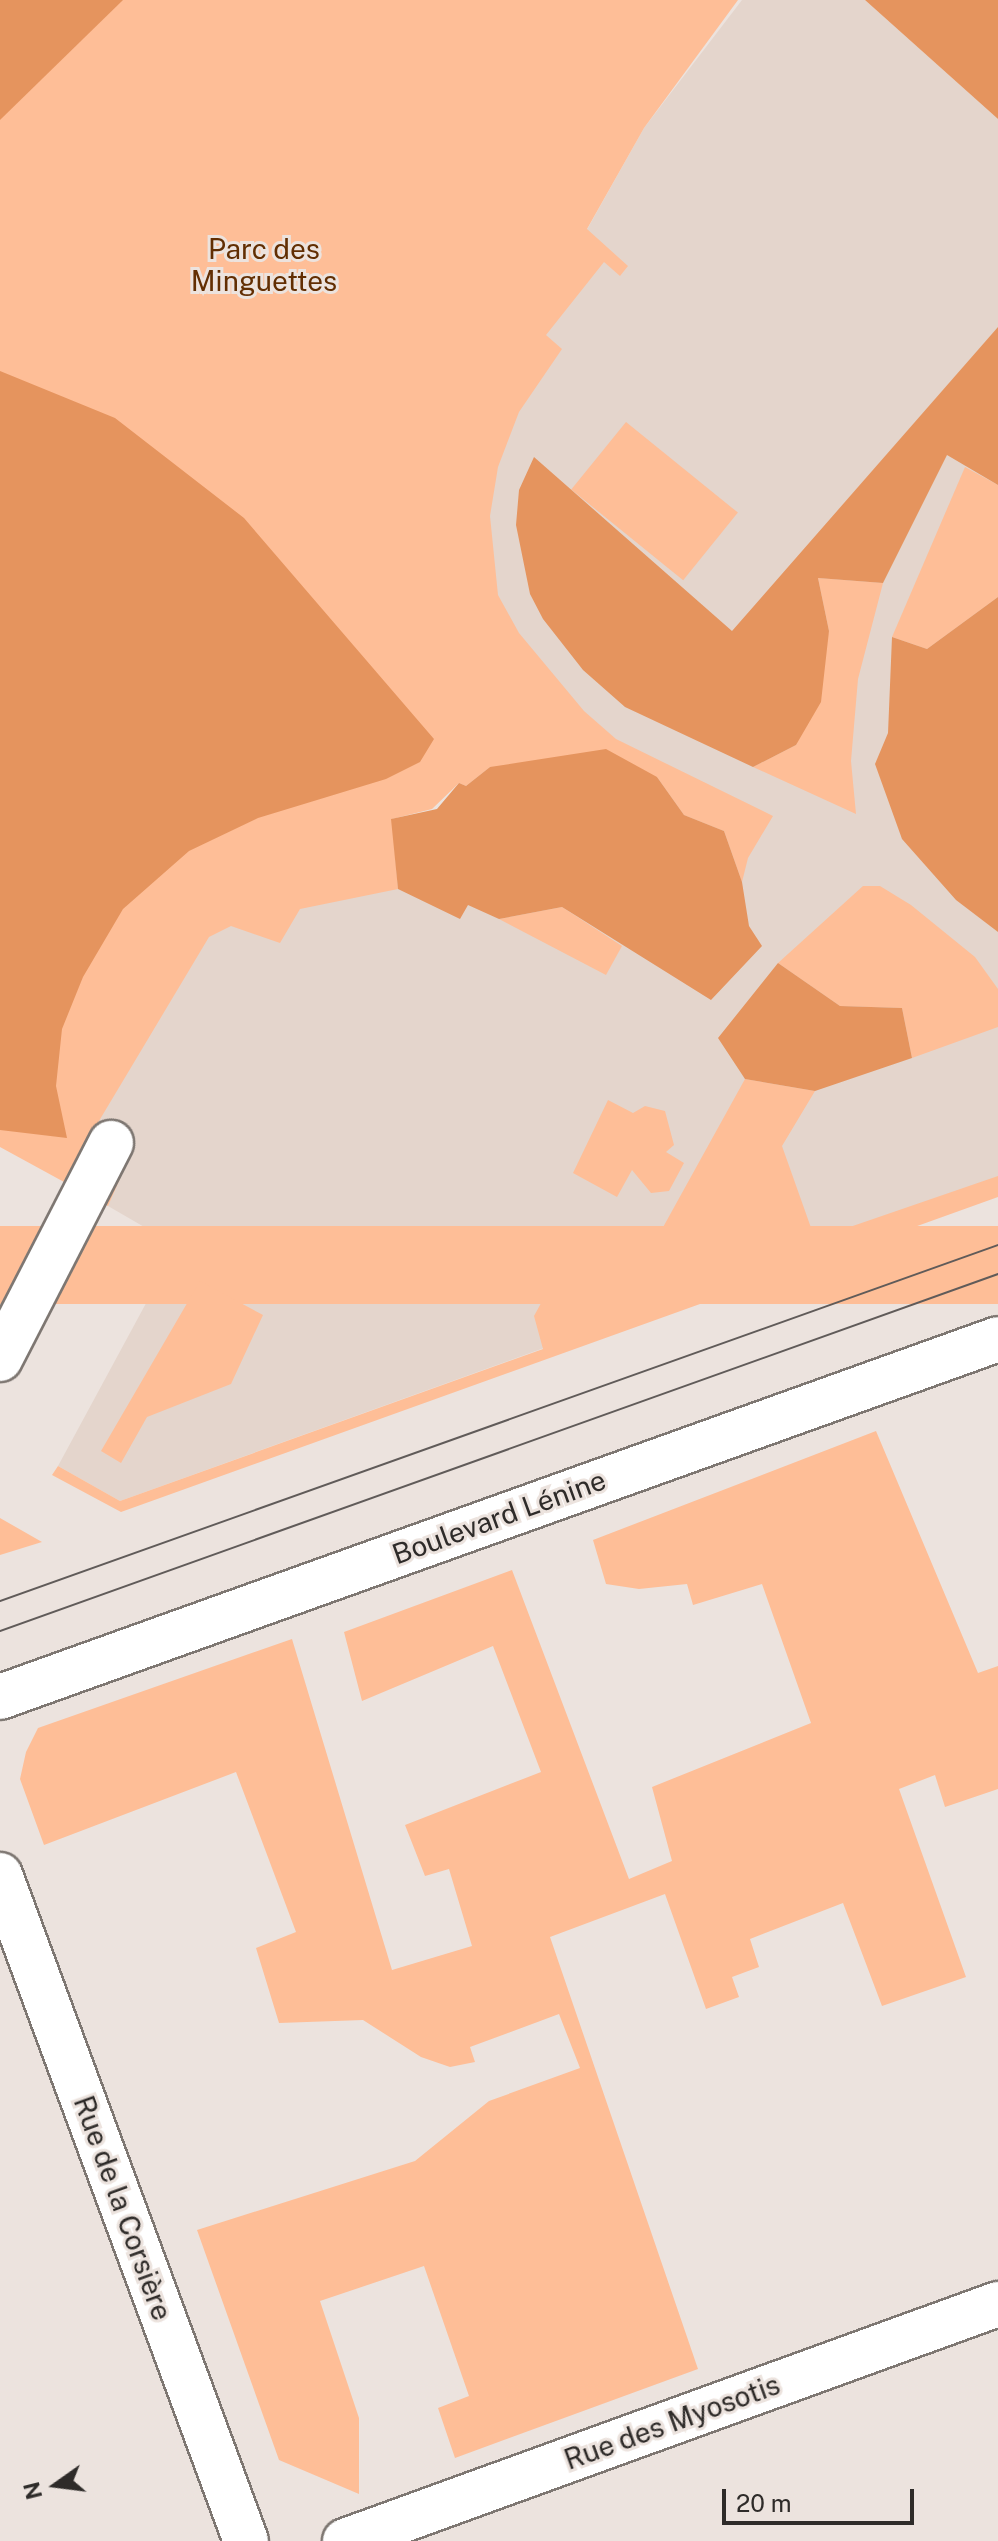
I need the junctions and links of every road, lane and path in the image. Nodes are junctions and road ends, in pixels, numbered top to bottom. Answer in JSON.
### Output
{"nodes":[{"id":1,"x":111,"y":1143,"type":"dead end"},
{"id":2,"x":998,"y":1339,"type":"edge"},
{"id":3,"x":0,"y":1359,"type":"edge"},
{"id":4,"x":0,"y":1697,"type":"edge"},
{"id":5,"x":0,"y":1875,"type":"edge"},
{"id":6,"x":998,"y":2304,"type":"edge"},
{"id":7,"x":246,"y":2541,"type":"edge"},
{"id":8,"x":345,"y":2541,"type":"edge"}],
"edges":[{"from":1,"to":3,"type":"street"},
{"from":2,"to":4,"type":"street","name":"Boulevard Lénine"},
{"from":5,"to":7,"type":"street","name":"Rue de la Corsière"},
{"from":6,"to":8,"type":"street","name":"Rue des Myosotis"}]}
